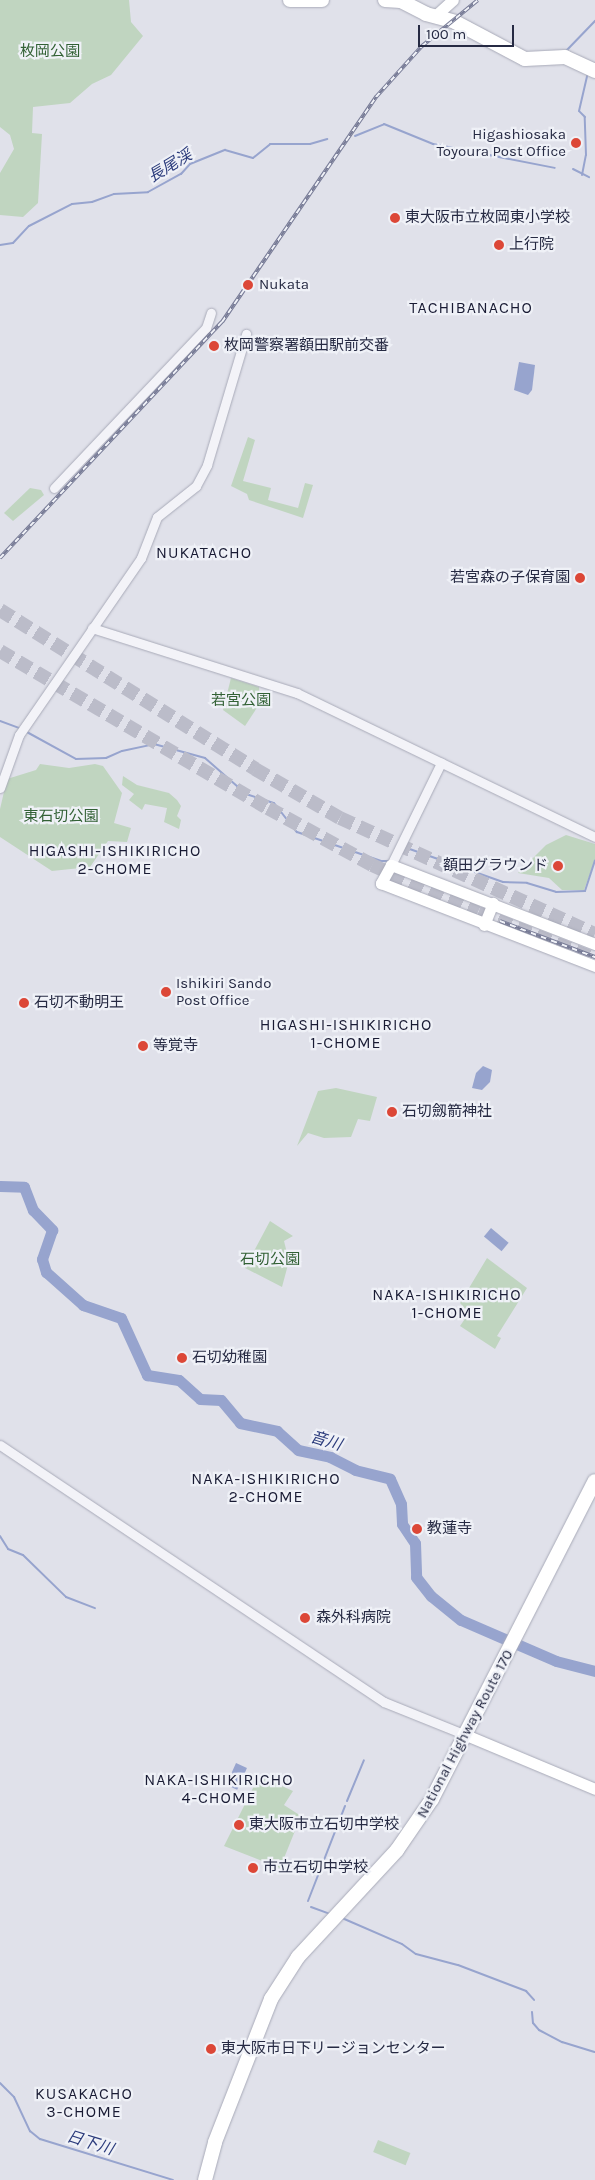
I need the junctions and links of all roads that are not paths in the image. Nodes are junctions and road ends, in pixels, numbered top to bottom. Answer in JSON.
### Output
{"nodes":[{"id":1,"x":322,"y":0,"type":"edge"},
{"id":2,"x":385,"y":0,"type":"edge"},
{"id":3,"x":453,"y":0,"type":"edge"},
{"id":4,"x":293,"y":1,"type":"edge"},
{"id":5,"x":435,"y":16,"type":"junction"},
{"id":6,"x":595,"y":71,"type":"edge"},
{"id":7,"x":211,"y":312,"type":"dead end"},
{"id":8,"x":246,"y":334,"type":"dead end"},
{"id":9,"x":54,"y":488,"type":"dead end"},
{"id":10,"x":92,"y":628,"type":"junction"},
{"id":11,"x":441,"y":763,"type":"junction"},
{"id":12,"x":0,"y":788,"type":"edge"},
{"id":13,"x":595,"y":837,"type":"edge"},
{"id":14,"x":391,"y":865,"type":"junction"},
{"id":15,"x":493,"y":903,"type":"junction"},
{"id":16,"x":484,"y":925,"type":"junction"},
{"id":17,"x":595,"y":944,"type":"edge"},
{"id":18,"x":595,"y":966,"type":"edge"},
{"id":19,"x":0,"y":1445,"type":"edge"},
{"id":20,"x":595,"y":1481,"type":"edge"},
{"id":21,"x":466,"y":1735,"type":"junction"},
{"id":22,"x":595,"y":1789,"type":"edge"},
{"id":23,"x":205,"y":2180,"type":"edge"}],
"edges":[{"from":1,"to":4,"type":"highway"},
{"from":2,"to":5,"type":"highway"},
{"from":3,"to":5,"type":"main road"},
{"from":5,"to":6,"type":"highway"},
{"from":7,"to":9,"type":"street"},
{"from":8,"to":10,"type":"street"},
{"from":10,"to":11,"type":"street"},
{"from":10,"to":12,"type":"street"},
{"from":11,"to":13,"type":"street"},
{"from":11,"to":14,"type":"street"},
{"from":14,"to":15,"type":"main road"},
{"from":14,"to":16,"type":"main road"},
{"from":15,"to":16,"type":"main road"},
{"from":15,"to":17,"type":"main road"},
{"from":16,"to":18,"type":"main road"},
{"from":19,"to":21,"type":"street"},
{"from":20,"to":21,"type":"highway","name":"National Highway Route 170"},
{"from":21,"to":22,"type":"main road"},
{"from":21,"to":23,"type":"highway","name":"National Highway Route 170"}]}
